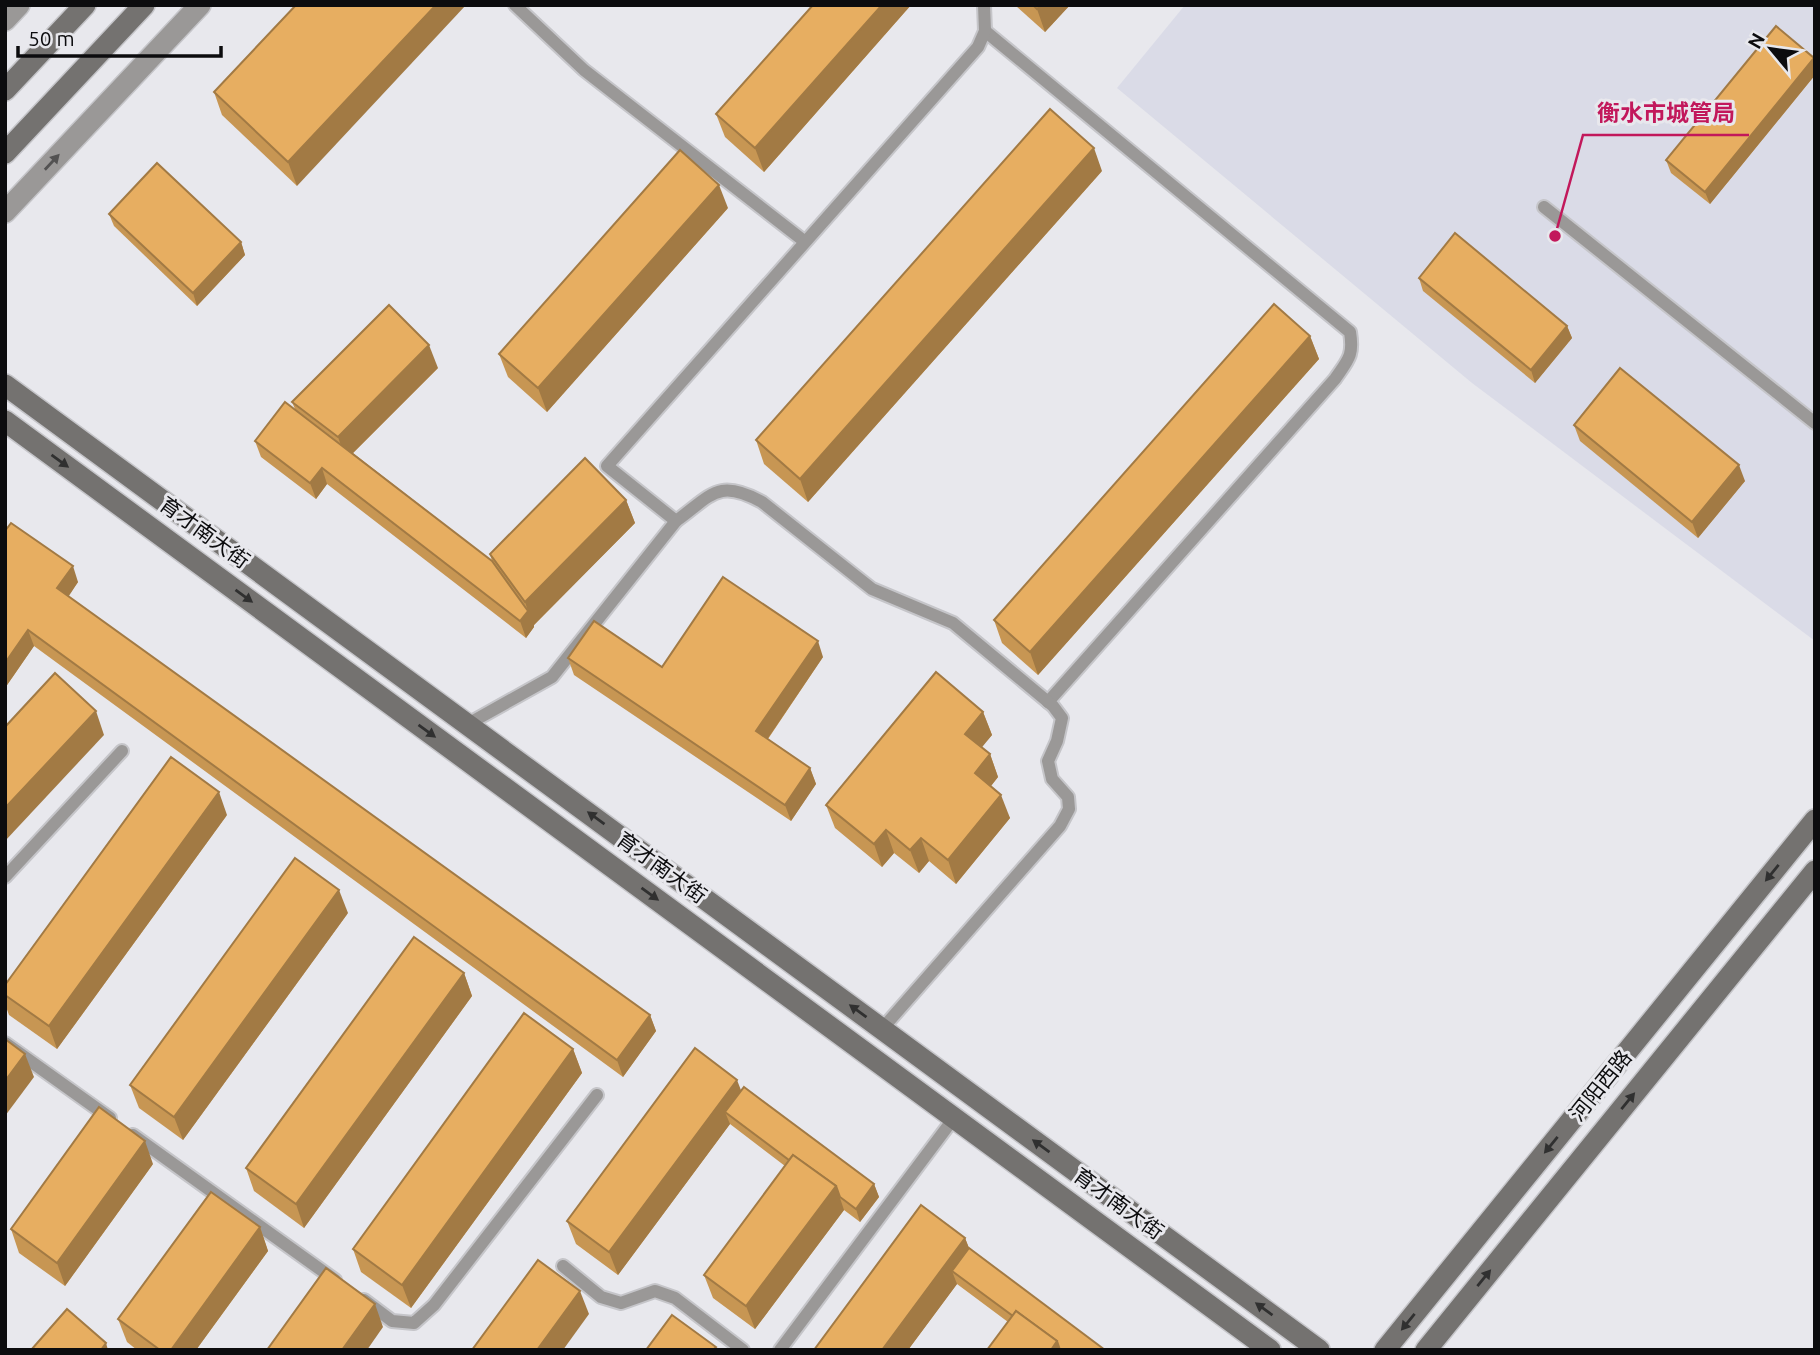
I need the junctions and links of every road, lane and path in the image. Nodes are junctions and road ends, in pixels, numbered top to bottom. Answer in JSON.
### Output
{"nodes":[{"id":1,"x":19,"y":5,"type":"edge"},
{"id":2,"x":85,"y":5,"type":"edge"},
{"id":3,"x":144,"y":5,"type":"edge"},
{"id":4,"x":200,"y":5,"type":"edge"},
{"id":5,"x":515,"y":5,"type":"edge"},
{"id":6,"x":984,"y":5,"type":"edge"},
{"id":7,"x":5,"y":20,"type":"edge"},
{"id":8,"x":985,"y":31,"type":"junction"},
{"id":9,"x":5,"y":90,"type":"edge"},
{"id":10,"x":5,"y":153,"type":"edge"},
{"id":11,"x":1544,"y":207,"type":"dead end"},
{"id":12,"x":5,"y":212,"type":"edge"},
{"id":13,"x":804,"y":241,"type":"junction"},
{"id":14,"x":5,"y":385,"type":"edge"},
{"id":15,"x":5,"y":421,"type":"edge"},
{"id":16,"x":1815,"y":423,"type":"edge"},
{"id":17,"x":676,"y":521,"type":"junction"},
{"id":18,"x":1048,"y":702,"type":"junction"},
{"id":19,"x":468,"y":724,"type":"junction"},
{"id":20,"x":122,"y":751,"type":"dead end"},
{"id":21,"x":1815,"y":820,"type":"edge"},
{"id":22,"x":1815,"y":870,"type":"edge"},
{"id":23,"x":5,"y":877,"type":"edge"},
{"id":24,"x":882,"y":1029,"type":"junction"},
{"id":25,"x":5,"y":1043,"type":"edge"},
{"id":26,"x":597,"y":1095,"type":"dead end"},
{"id":27,"x":954,"y":1118,"type":"junction"},
{"id":28,"x":116,"y":1122,"type":"edge"},
{"id":29,"x":127,"y":1130,"type":"edge"},
{"id":30,"x":563,"y":1266,"type":"dead end"},
{"id":31,"x":743,"y":1350,"type":"edge"},
{"id":32,"x":780,"y":1350,"type":"edge"},
{"id":33,"x":1269,"y":1350,"type":"edge"},
{"id":34,"x":1319,"y":1350,"type":"edge"},
{"id":35,"x":1385,"y":1350,"type":"edge"},
{"id":36,"x":1426,"y":1350,"type":"edge"}],
"edges":[{"from":1,"to":7,"type":"street"},
{"from":2,"to":9,"type":"main road"},
{"from":3,"to":10,"type":"main road"},
{"from":12,"to":4,"type":"street","one_way":true},
{"from":5,"to":13,"type":"lane"},
{"from":6,"to":8,"type":"lane"},
{"from":8,"to":13,"type":"lane"},
{"from":8,"to":18,"type":"lane"},
{"from":11,"to":16,"type":"lane"},
{"from":13,"to":17,"type":"lane"},
{"from":14,"to":19,"type":"main road","name":"育才南大街"},
{"from":15,"to":27,"type":"main road","name":"育才南大街","one_way":true},
{"from":17,"to":18,"type":"lane"},
{"from":17,"to":19,"type":"lane"},
{"from":18,"to":24,"type":"lane"},
{"from":24,"to":19,"type":"main road","name":"育才南大街","one_way":true},
{"from":20,"to":23,"type":"lane"},
{"from":21,"to":35,"type":"main road","name":"河阳西路","one_way":true},
{"from":36,"to":22,"type":"main road","name":"河阳西路","one_way":true},
{"from":34,"to":24,"type":"main road","name":"育才南大街","one_way":true},
{"from":25,"to":28,"type":"lane"},
{"from":26,"to":29,"type":"lane"},
{"from":27,"to":32,"type":"lane"},
{"from":27,"to":33,"type":"main road","name":"育才南大街"},
{"from":30,"to":31,"type":"lane"}]}
